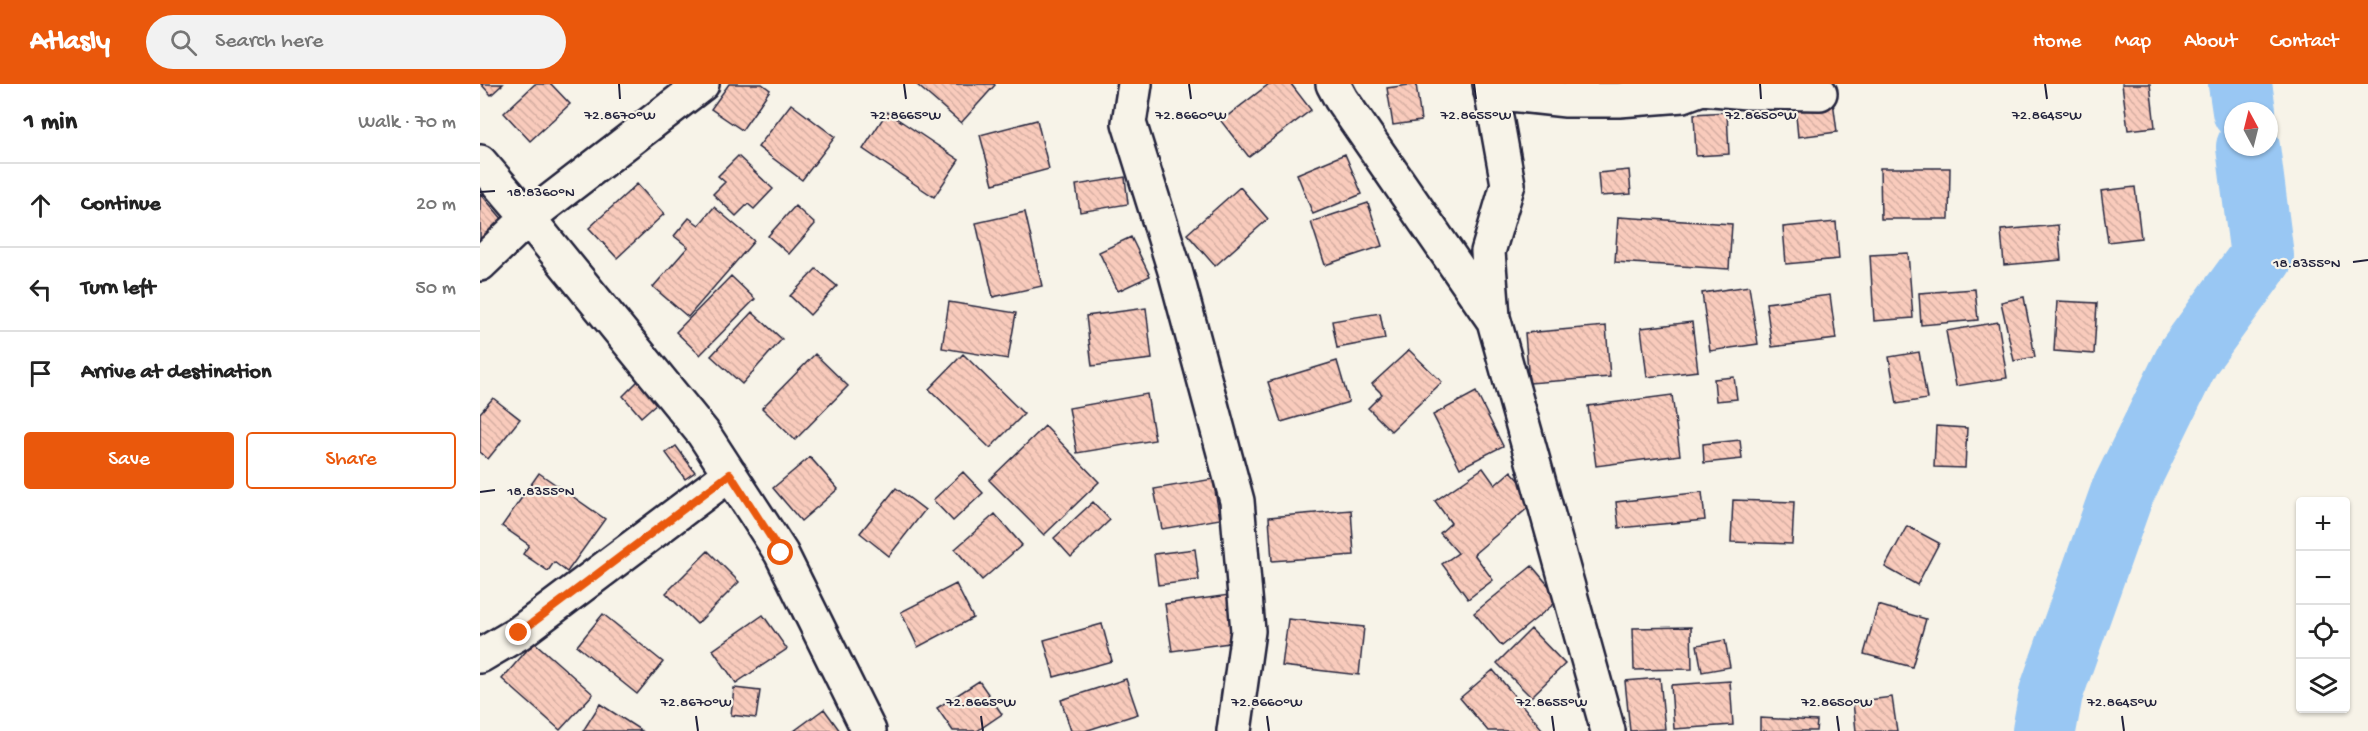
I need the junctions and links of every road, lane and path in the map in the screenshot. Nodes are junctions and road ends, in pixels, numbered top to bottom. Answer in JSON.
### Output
{"nodes":[{"id":1,"x":702,"y":84,"type":"edge"},
{"id":2,"x":1135,"y":84,"type":"edge"},
{"id":3,"x":1334,"y":84,"type":"edge"},
{"id":4,"x":1491,"y":88,"type":"edge"},
{"id":5,"x":1820,"y":93,"type":"dead end"},
{"id":6,"x":480,"y":162,"type":"edge"},
{"id":7,"x":528,"y":218,"type":"junction"},
{"id":8,"x":480,"y":264,"type":"edge"},
{"id":9,"x":1494,"y":321,"type":"junction"},
{"id":10,"x":730,"y":474,"type":"junction"},
{"id":11,"x":480,"y":656,"type":"edge"},
{"id":12,"x":869,"y":731,"type":"edge"},
{"id":13,"x":1234,"y":731,"type":"edge"},
{"id":14,"x":1608,"y":731,"type":"edge"}],
"edges":[{"from":1,"to":7,"type":"street"},
{"from":2,"to":13,"type":"street"},
{"from":3,"to":9,"type":"street"},
{"from":4,"to":5,"type":"street"},
{"from":4,"to":9,"type":"street"},
{"from":6,"to":7,"type":"street"},
{"from":7,"to":8,"type":"street"},
{"from":7,"to":10,"type":"street"},
{"from":9,"to":14,"type":"street"},
{"from":10,"to":11,"type":"street"},
{"from":10,"to":12,"type":"street"}]}
